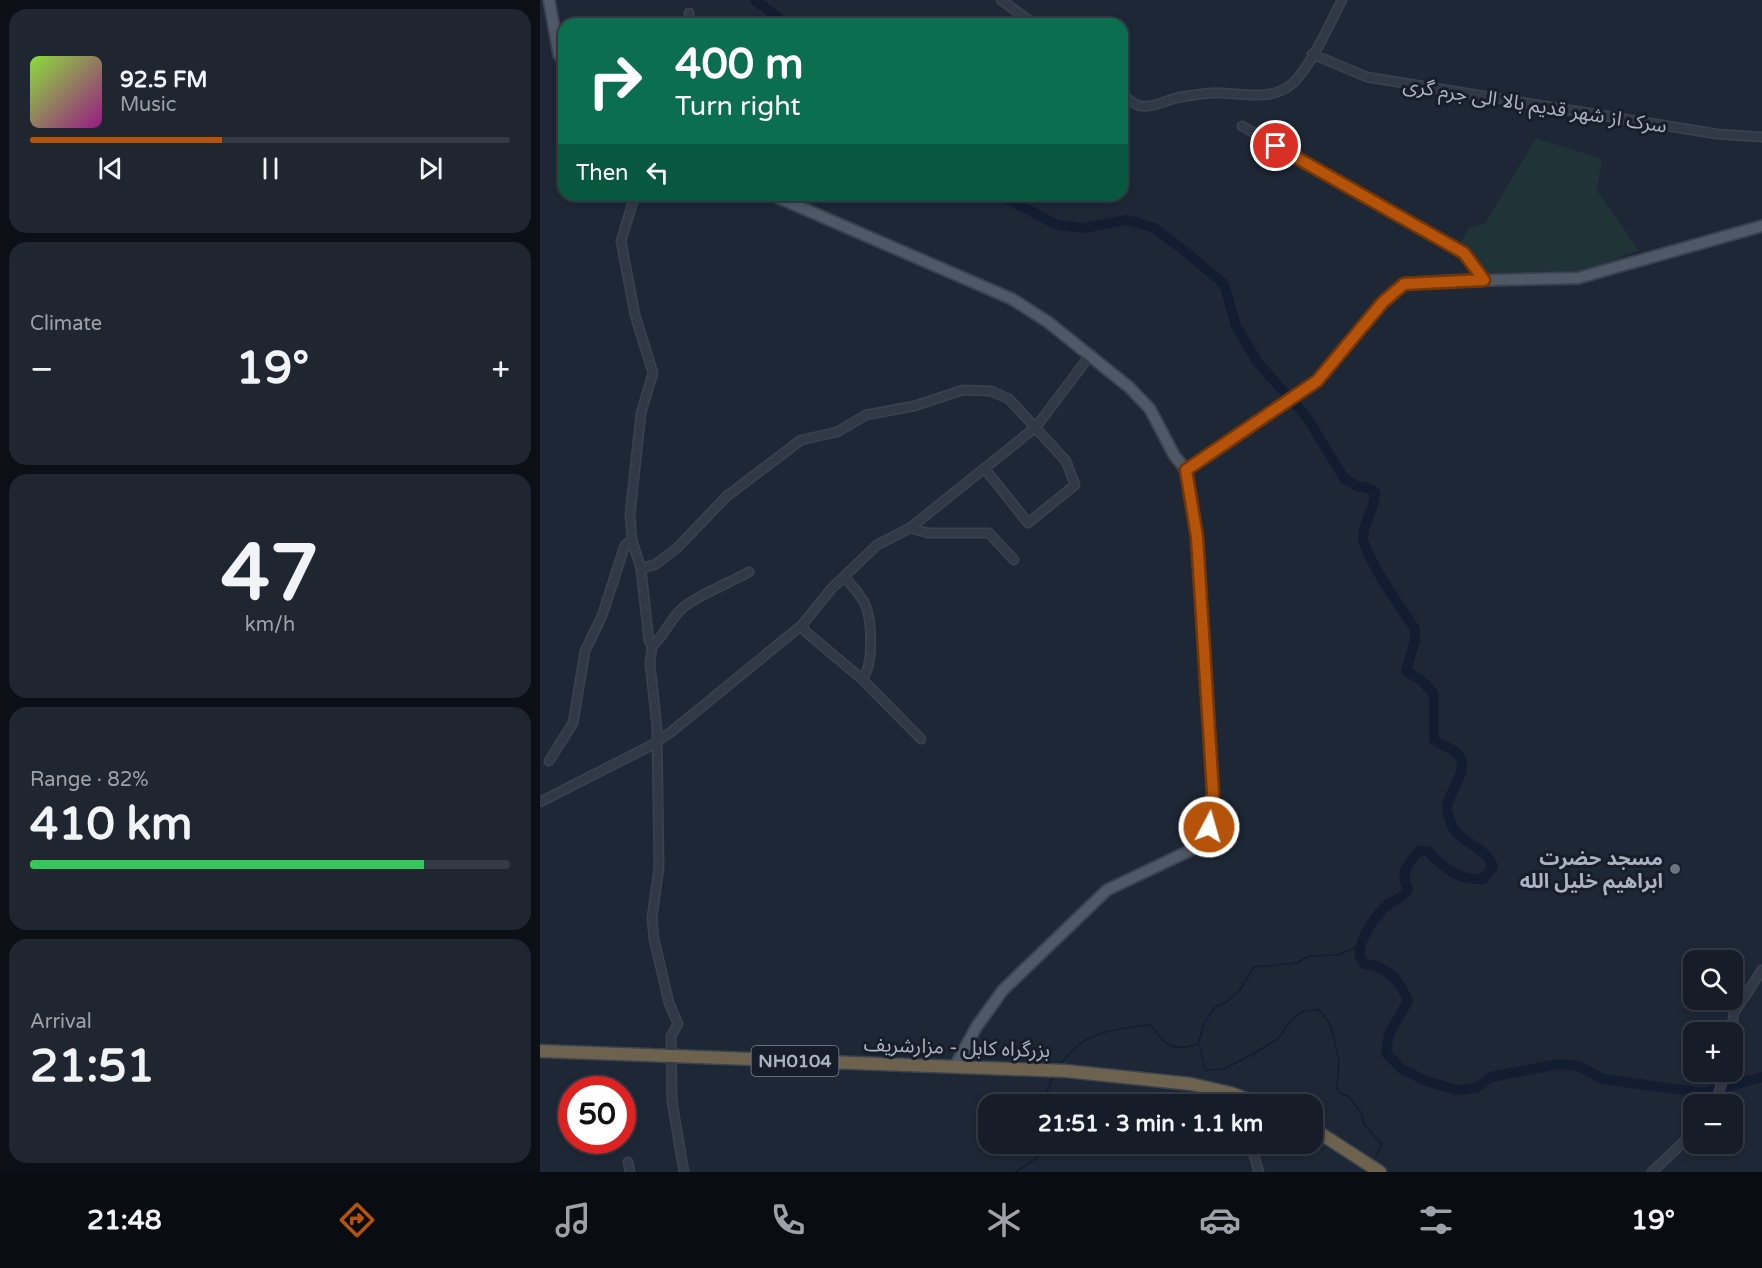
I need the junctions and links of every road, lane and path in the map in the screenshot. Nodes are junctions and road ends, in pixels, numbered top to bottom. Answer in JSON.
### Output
{"nodes":[{"id":1,"x":549,"y":0,"type":"edge"},
{"id":2,"x":1001,"y":0,"type":"edge"},
{"id":3,"x":1342,"y":0,"type":"edge"},
{"id":4,"x":689,"y":13,"type":"dead end"},
{"id":5,"x":689,"y":18,"type":"edge"},
{"id":6,"x":1026,"y":18,"type":"edge"},
{"id":7,"x":558,"y":50,"type":"edge"},
{"id":8,"x":1312,"y":54,"type":"junction"},
{"id":9,"x":1128,"y":99,"type":"edge"},
{"id":10,"x":1242,"y":126,"type":"dead end"},
{"id":11,"x":1762,"y":137,"type":"edge"},
{"id":12,"x":633,"y":201,"type":"edge"},
{"id":13,"x":786,"y":201,"type":"edge"},
{"id":14,"x":1762,"y":226,"type":"edge"},
{"id":15,"x":1484,"y":280,"type":"junction"},
{"id":16,"x":1091,"y":354,"type":"junction"},
{"id":17,"x":1036,"y":427,"type":"junction"},
{"id":18,"x":985,"y":469,"type":"junction"},
{"id":19,"x":1186,"y":470,"type":"junction"},
{"id":20,"x":910,"y":528,"type":"junction"},
{"id":21,"x":632,"y":540,"type":"junction"},
{"id":22,"x":1014,"y":560,"type":"dead end"},
{"id":23,"x":641,"y":569,"type":"junction"},
{"id":24,"x":749,"y":572,"type":"dead end"},
{"id":25,"x":845,"y":577,"type":"junction"},
{"id":26,"x":802,"y":625,"type":"junction"},
{"id":27,"x":652,"y":646,"type":"junction"},
{"id":28,"x":862,"y":679,"type":"junction"},
{"id":29,"x":921,"y":739,"type":"dead end"},
{"id":30,"x":656,"y":740,"type":"junction"},
{"id":31,"x":549,"y":761,"type":"dead end"},
{"id":32,"x":540,"y":802,"type":"edge"},
{"id":33,"x":1762,"y":970,"type":"edge"},
{"id":34,"x":1733,"y":1022,"type":"edge"},
{"id":35,"x":540,"y":1051,"type":"edge"},
{"id":36,"x":673,"y":1058,"type":"junction"},
{"id":37,"x":955,"y":1066,"type":"junction"},
{"id":38,"x":1220,"y":1094,"type":"edge"},
{"id":39,"x":1323,"y":1135,"type":"edge"},
{"id":40,"x":1683,"y":1142,"type":"edge"},
{"id":41,"x":1253,"y":1154,"type":"edge"},
{"id":42,"x":628,"y":1162,"type":"dead end"},
{"id":43,"x":630,"y":1172,"type":"edge"},
{"id":44,"x":684,"y":1172,"type":"edge"},
{"id":45,"x":1259,"y":1172,"type":"edge"},
{"id":46,"x":1380,"y":1172,"type":"edge"},
{"id":47,"x":1652,"y":1172,"type":"edge"}],
"edges":[{"from":1,"to":7,"type":"main road"},
{"from":2,"to":6,"type":"street"},
{"from":3,"to":8,"type":"street"},
{"from":4,"to":5,"type":"street"},
{"from":8,"to":9,"type":"street"},
{"from":8,"to":11,"type":"street","name":"سرک از شهر قدیم بالا الی جرم گری"},
{"from":10,"to":15,"type":"street"},
{"from":12,"to":21,"type":"street"},
{"from":13,"to":16,"type":"main road"},
{"from":14,"to":15,"type":"main road"},
{"from":15,"to":19,"type":"main road"},
{"from":16,"to":17,"type":"street"},
{"from":16,"to":19,"type":"main road"},
{"from":17,"to":18,"type":"street"},
{"from":17,"to":18,"type":"street"},
{"from":17,"to":23,"type":"street"},
{"from":18,"to":20,"type":"street"},
{"from":19,"to":37,"type":"main road"},
{"from":20,"to":22,"type":"street"},
{"from":20,"to":25,"type":"street"},
{"from":21,"to":23,"type":"street"},
{"from":21,"to":31,"type":"street"},
{"from":23,"to":27,"type":"street"},
{"from":24,"to":27,"type":"street"},
{"from":25,"to":26,"type":"street"},
{"from":25,"to":28,"type":"street"},
{"from":26,"to":28,"type":"street"},
{"from":26,"to":30,"type":"street"},
{"from":27,"to":30,"type":"street"},
{"from":28,"to":29,"type":"street"},
{"from":30,"to":32,"type":"street"},
{"from":30,"to":36,"type":"street"},
{"from":33,"to":34,"type":"street"},
{"from":35,"to":36,"type":"highway","name":"بزرگراه کابل - مزارشریف","number":"NH0104"},
{"from":36,"to":37,"type":"highway","name":"بزرگراه کابل - مزارشریف","number":"NH0104"},
{"from":36,"to":44,"type":"street"},
{"from":37,"to":38,"type":"highway","name":"بزرگراه کابل - مزارشریف","number":"NH0104"},
{"from":39,"to":46,"type":"highway"},
{"from":40,"to":47,"type":"street"},
{"from":41,"to":45,"type":"street"},
{"from":42,"to":43,"type":"street"}]}
